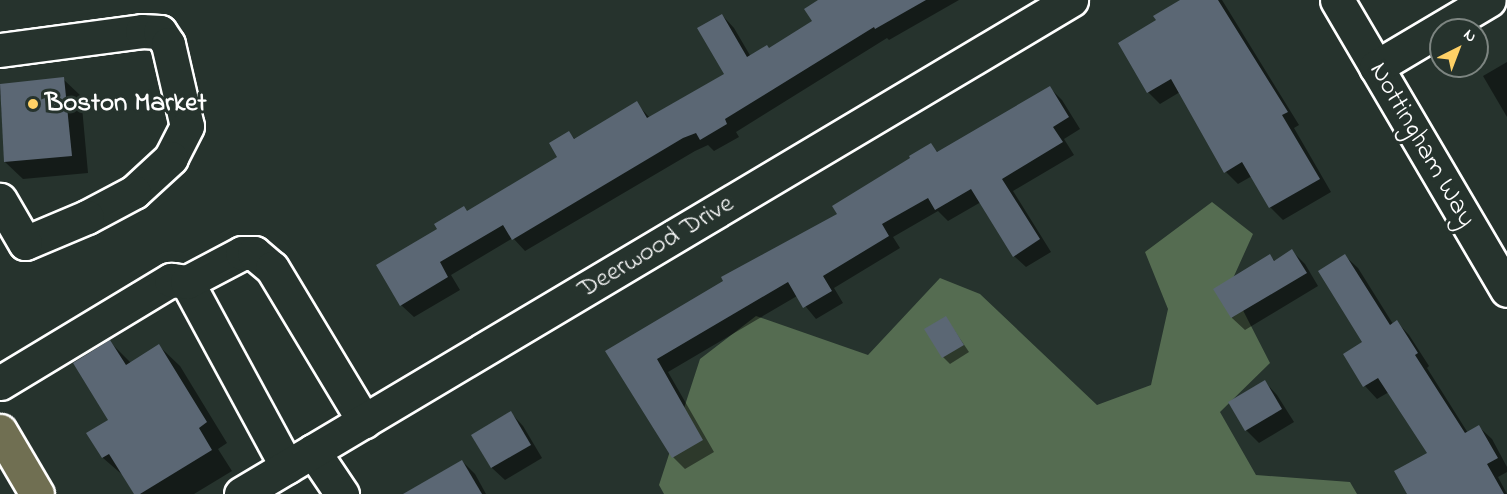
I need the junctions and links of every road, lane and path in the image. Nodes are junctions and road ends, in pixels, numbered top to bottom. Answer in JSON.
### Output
{"nodes":[{"id":1,"x":1071,"y":0,"type":"edge"},
{"id":2,"x":1337,"y":0,"type":"edge"},
{"id":3,"x":1489,"y":0,"type":"edge"},
{"id":4,"x":0,"y":50,"type":"edge"},
{"id":5,"x":1376,"y":67,"type":"junction"},
{"id":6,"x":0,"y":200,"type":"edge"},
{"id":7,"x":187,"y":282,"type":"junction"},
{"id":8,"x":1507,"y":290,"type":"edge"},
{"id":9,"x":0,"y":384,"type":"edge"},
{"id":10,"x":364,"y":421,"type":"junction"},
{"id":11,"x":0,"y":431,"type":"edge"},
{"id":12,"x":300,"y":459,"type":"junction"},
{"id":13,"x":37,"y":494,"type":"edge"},
{"id":14,"x":241,"y":494,"type":"edge"},
{"id":15,"x":342,"y":494,"type":"edge"}],
"edges":[{"from":1,"to":10,"type":"street","name":"Deerwood Drive"},
{"from":2,"to":5,"type":"street","name":"Nottingham Way"},
{"from":3,"to":5,"type":"street"},
{"from":4,"to":6,"type":"street"},
{"from":5,"to":8,"type":"street","name":"Nottingham Way"},
{"from":7,"to":9,"type":"street"},
{"from":7,"to":10,"type":"street"},
{"from":7,"to":12,"type":"street"},
{"from":10,"to":12,"type":"street","name":"Deerwood Drive"},
{"from":11,"to":13,"type":"main road"},
{"from":12,"to":14,"type":"street","name":"Deerwood Drive"},
{"from":12,"to":15,"type":"street"}]}
